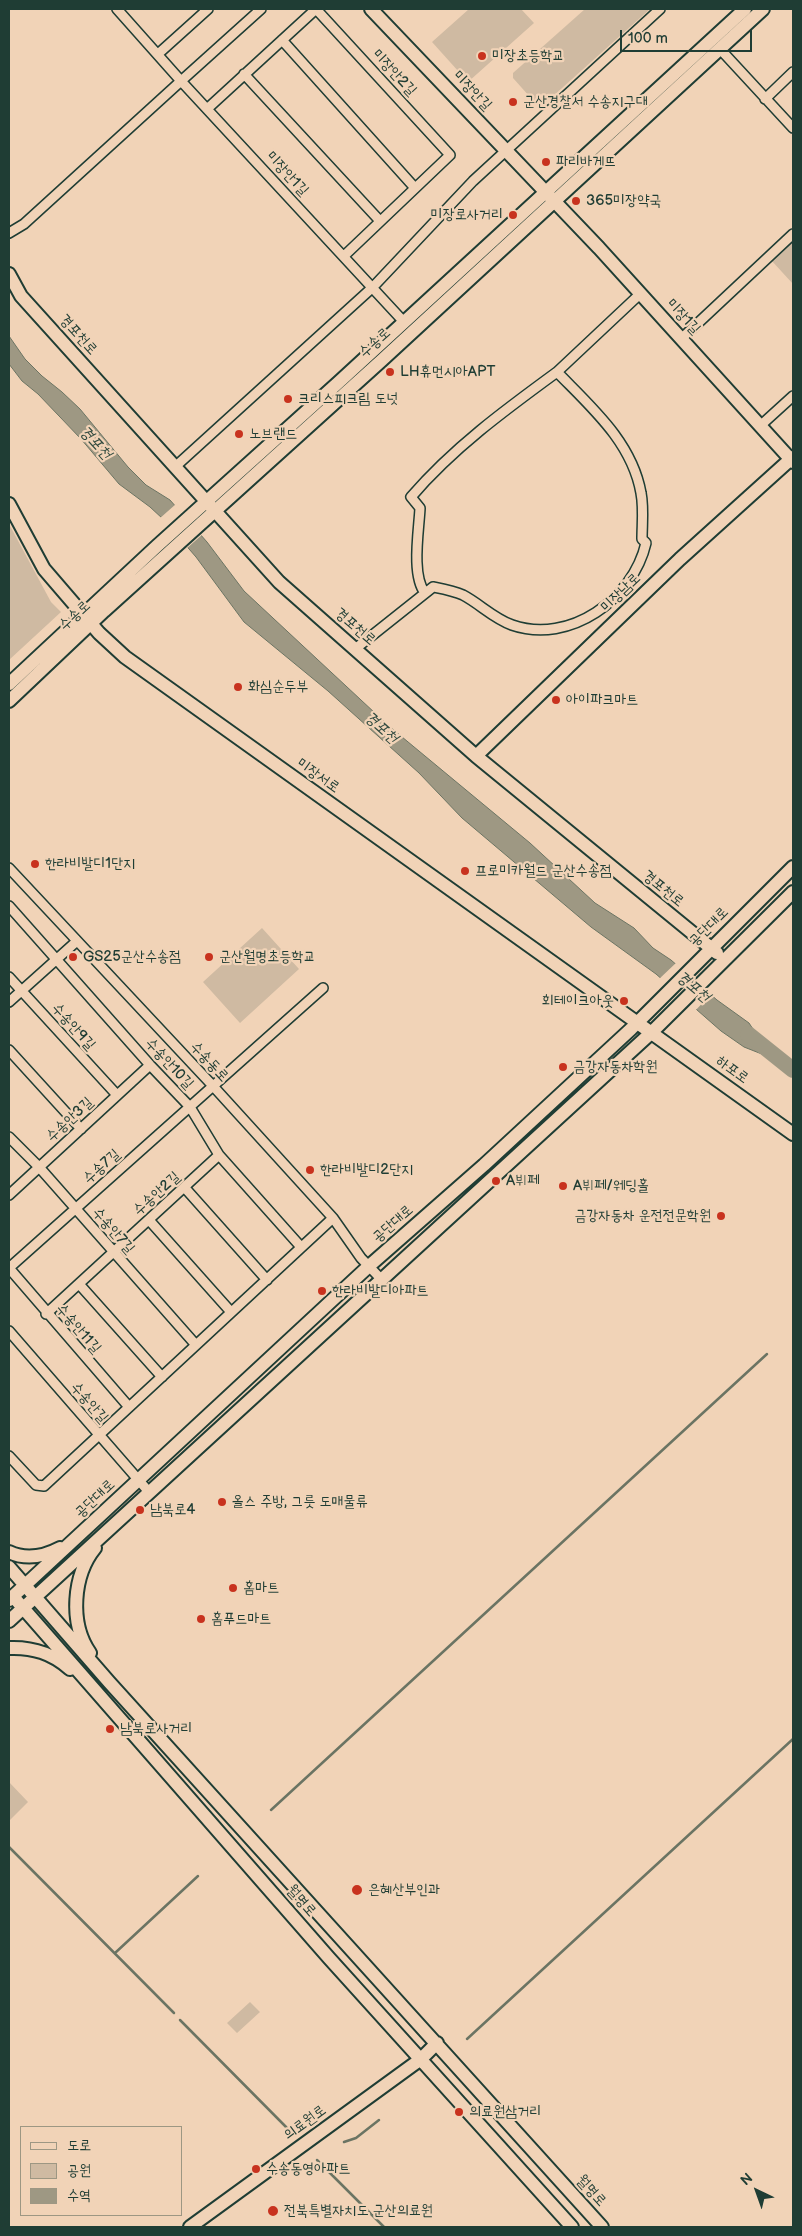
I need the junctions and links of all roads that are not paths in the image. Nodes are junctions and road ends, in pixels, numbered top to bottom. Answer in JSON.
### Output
{"nodes":[{"id":1,"x":118,"y":9,"type":"edge"},
{"id":2,"x":208,"y":9,"type":"edge"},
{"id":3,"x":261,"y":9,"type":"edge"},
{"id":4,"x":372,"y":9,"type":"edge"},
{"id":5,"x":660,"y":9,"type":"edge"},
{"id":6,"x":745,"y":9,"type":"edge"},
{"id":7,"x":763,"y":9,"type":"edge"},
{"id":8,"x":282,"y":40,"type":"junction"},
{"id":9,"x":720,"y":49,"type":"junction"},
{"id":10,"x":158,"y":54,"type":"junction"},
{"id":11,"x":793,"y":72,"type":"edge"},
{"id":12,"x":244,"y":74,"type":"junction"},
{"id":13,"x":182,"y":81,"type":"junction"},
{"id":14,"x":765,"y":99,"type":"junction"},
{"id":15,"x":207,"y":109,"type":"junction"},
{"id":16,"x":793,"y":128,"type":"edge"},
{"id":17,"x":506,"y":151,"type":"junction"},
{"id":18,"x":415,"y":188,"type":"junction"},
{"id":19,"x":550,"y":196,"type":"junction"},
{"id":20,"x":380,"y":221,"type":"junction"},
{"id":21,"x":9,"y":233,"type":"edge"},
{"id":22,"x":793,"y":234,"type":"edge"},
{"id":23,"x":345,"y":255,"type":"junction"},
{"id":24,"x":9,"y":274,"type":"edge"},
{"id":25,"x":373,"y":287,"type":"junction"},
{"id":26,"x":640,"y":294,"type":"junction"},
{"id":27,"x":404,"y":322,"type":"junction"},
{"id":28,"x":681,"y":339,"type":"junction"},
{"id":29,"x":557,"y":372,"type":"junction"},
{"id":30,"x":793,"y":396,"type":"edge"},
{"id":31,"x":760,"y":426,"type":"junction"},
{"id":32,"x":792,"y":459,"type":"edge"},
{"id":33,"x":176,"y":466,"type":"junction"},
{"id":34,"x":9,"y":504,"type":"edge"},
{"id":35,"x":207,"y":508,"type":"junction"},
{"id":36,"x":425,"y":593,"type":"junction"},
{"id":37,"x":87,"y":619,"type":"junction"},
{"id":38,"x":355,"y":649,"type":"junction"},
{"id":39,"x":9,"y":684,"type":"edge"},
{"id":40,"x":9,"y":701,"type":"edge"},
{"id":41,"x":476,"y":756,"type":"junction"},
{"id":42,"x":793,"y":867,"type":"edge"},
{"id":43,"x":9,"y":868,"type":"edge"},
{"id":44,"x":793,"y":892,"type":"edge"},
{"id":45,"x":9,"y":906,"type":"edge"},
{"id":46,"x":77,"y":941,"type":"junction"},
{"id":47,"x":711,"y":948,"type":"junction"},
{"id":48,"x":56,"y":959,"type":"junction"},
{"id":49,"x":723,"y":961,"type":"junction"},
{"id":50,"x":9,"y":977,"type":"edge"},
{"id":51,"x":323,"y":988,"type":"dead end"},
{"id":52,"x":21,"y":991,"type":"junction"},
{"id":53,"x":9,"y":1002,"type":"edge"},
{"id":54,"x":638,"y":1023,"type":"junction"},
{"id":55,"x":652,"y":1032,"type":"junction"},
{"id":56,"x":9,"y":1050,"type":"edge"},
{"id":57,"x":150,"y":1065,"type":"junction"},
{"id":58,"x":213,"y":1086,"type":"junction"},
{"id":59,"x":117,"y":1095,"type":"junction"},
{"id":60,"x":190,"y":1107,"type":"junction"},
{"id":61,"x":81,"y":1129,"type":"junction"},
{"id":62,"x":793,"y":1134,"type":"edge"},
{"id":63,"x":9,"y":1137,"type":"edge"},
{"id":64,"x":219,"y":1155,"type":"junction"},
{"id":65,"x":38,"y":1167,"type":"junction"},
{"id":66,"x":185,"y":1188,"type":"junction"},
{"id":67,"x":9,"y":1195,"type":"edge"},
{"id":68,"x":75,"y":1209,"type":"junction"},
{"id":69,"x":333,"y":1218,"type":"junction"},
{"id":70,"x":150,"y":1220,"type":"junction"},
{"id":71,"x":301,"y":1247,"type":"junction"},
{"id":72,"x":112,"y":1252,"type":"junction"},
{"id":73,"x":369,"y":1266,"type":"junction"},
{"id":74,"x":9,"y":1268,"type":"edge"},
{"id":75,"x":267,"y":1280,"type":"junction"},
{"id":76,"x":382,"y":1280,"type":"junction"},
{"id":77,"x":79,"y":1284,"type":"junction"},
{"id":78,"x":230,"y":1312,"type":"junction"},
{"id":79,"x":46,"y":1314,"type":"junction"},
{"id":80,"x":9,"y":1331,"type":"edge"},
{"id":81,"x":196,"y":1345,"type":"junction"},
{"id":82,"x":162,"y":1377,"type":"junction"},
{"id":83,"x":128,"y":1407,"type":"junction"},
{"id":84,"x":99,"y":1436,"type":"junction"},
{"id":85,"x":9,"y":1456,"type":"edge"},
{"id":86,"x":139,"y":1480,"type":"junction"},
{"id":87,"x":149,"y":1492,"type":"junction"},
{"id":88,"x":114,"y":1524,"type":"junction"},
{"id":89,"x":84,"y":1531,"type":"junction"},
{"id":90,"x":9,"y":1552,"type":"edge"},
{"id":91,"x":9,"y":1567,"type":"edge"},
{"id":92,"x":25,"y":1585,"type":"junction"},
{"id":93,"x":10,"y":1596,"type":"edge"},
{"id":94,"x":35,"y":1596,"type":"junction"},
{"id":95,"x":23,"y":1607,"type":"junction"},
{"id":96,"x":9,"y":1621,"type":"edge"},
{"id":97,"x":9,"y":1648,"type":"edge"},
{"id":98,"x":109,"y":1682,"type":"junction"},
{"id":99,"x":97,"y":1693,"type":"junction"},
{"id":100,"x":437,"y":2043,"type":"junction"},
{"id":101,"x":421,"y":2059,"type":"junction"},
{"id":102,"x":190,"y":2227,"type":"edge"},
{"id":103,"x":572,"y":2227,"type":"edge"},
{"id":104,"x":602,"y":2227,"type":"edge"}],
"edges":[{"from":1,"to":10,"type":"street","name":"미장안1길"},
{"from":2,"to":10,"type":"street"},
{"from":3,"to":13,"type":"street"},
{"from":4,"to":17,"type":"street","name":"미장안길"},
{"from":5,"to":17,"type":"street"},
{"from":6,"to":19,"type":"street","name":"수송로"},
{"from":7,"to":9,"type":"street","name":"수송로"},
{"from":8,"to":12,"type":"street","name":"미장안2길"},
{"from":8,"to":18,"type":"street"},
{"from":8,"to":18,"type":"street","name":"미장안2길"},
{"from":9,"to":14,"type":"street"},
{"from":9,"to":19,"type":"street","name":"수송로"},
{"from":10,"to":13,"type":"street","name":"미장안1길"},
{"from":11,"to":14,"type":"street"},
{"from":12,"to":15,"type":"street","name":"미장안2길"},
{"from":12,"to":20,"type":"street"},
{"from":13,"to":15,"type":"street","name":"미장안1길"},
{"from":13,"to":21,"type":"street"},
{"from":14,"to":16,"type":"street"},
{"from":15,"to":23,"type":"street","name":"미장안1길"},
{"from":17,"to":19,"type":"street","name":"미장안길"},
{"from":17,"to":25,"type":"street"},
{"from":18,"to":20,"type":"street","name":"미장안2길"},
{"from":19,"to":26,"type":"street","name":"미장1길"},
{"from":19,"to":27,"type":"street","name":"수송로"},
{"from":19,"to":35,"type":"street","name":"수송로"},
{"from":20,"to":23,"type":"street","name":"미장안2길"},
{"from":22,"to":28,"type":"street"},
{"from":23,"to":25,"type":"street","name":"미장안1길"},
{"from":24,"to":33,"type":"street","name":"경포천로"},
{"from":25,"to":27,"type":"street","name":"미장안1길"},
{"from":25,"to":33,"type":"street"},
{"from":26,"to":28,"type":"street","name":"미장1길"},
{"from":26,"to":29,"type":"street"},
{"from":27,"to":35,"type":"street","name":"수송로"},
{"from":28,"to":31,"type":"street","name":"미장1길"},
{"from":29,"to":36,"type":"street"},
{"from":29,"to":36,"type":"street"},
{"from":30,"to":31,"type":"street"},
{"from":31,"to":32,"type":"street","name":"미장1길"},
{"from":32,"to":41,"type":"street","name":"미장남로"},
{"from":33,"to":35,"type":"street","name":"경포천로"},
{"from":34,"to":37,"type":"street","name":"미장서로"},
{"from":35,"to":37,"type":"street","name":"수송로"},
{"from":35,"to":38,"type":"street","name":"경포천로"},
{"from":36,"to":38,"type":"street"},
{"from":37,"to":39,"type":"street","name":"수송로"},
{"from":37,"to":40,"type":"street","name":"수송로"},
{"from":37,"to":54,"type":"street","name":"미장서로"},
{"from":38,"to":41,"type":"street","name":"경포천로"},
{"from":41,"to":47,"type":"street","name":"경포천로"},
{"from":42,"to":47,"type":"street","name":"공단대로"},
{"from":43,"to":46,"type":"street","name":"수송동로"},
{"from":44,"to":49,"type":"street","name":"공단대로"},
{"from":45,"to":48,"type":"street","name":"수송안10길"},
{"from":46,"to":48,"type":"street"},
{"from":46,"to":58,"type":"street","name":"수송동로"},
{"from":47,"to":49,"type":"street","name":"경포천로"},
{"from":47,"to":54,"type":"street","name":"공단대로"},
{"from":48,"to":52,"type":"street"},
{"from":48,"to":57,"type":"street","name":"수송안10길"},
{"from":49,"to":55,"type":"street","name":"공단대로"},
{"from":50,"to":52,"type":"street","name":"수송안9길"},
{"from":51,"to":58,"type":"street","name":"수송7길"},
{"from":52,"to":53,"type":"street"},
{"from":52,"to":59,"type":"street","name":"수송안9길"},
{"from":54,"to":55,"type":"street","name":"미장서로"},
{"from":54,"to":73,"type":"street","name":"공단대로"},
{"from":55,"to":62,"type":"street","name":"하포로"},
{"from":55,"to":76,"type":"street","name":"공단대로"},
{"from":56,"to":61,"type":"street"},
{"from":57,"to":59,"type":"street","name":"수송안3길"},
{"from":57,"to":60,"type":"street","name":"수송안10길"},
{"from":58,"to":60,"type":"street","name":"수송7길"},
{"from":58,"to":69,"type":"street","name":"수송동로"},
{"from":59,"to":61,"type":"street","name":"수송안3길"},
{"from":60,"to":64,"type":"street","name":"수송안10길"},
{"from":60,"to":68,"type":"street","name":"수송7길"},
{"from":61,"to":65,"type":"street","name":"수송안3길"},
{"from":63,"to":65,"type":"street","name":"수송안7길"},
{"from":64,"to":66,"type":"street","name":"수송안2길"},
{"from":64,"to":71,"type":"street","name":"수송안10길"},
{"from":65,"to":67,"type":"street","name":"수송안3길"},
{"from":65,"to":68,"type":"street","name":"수송안7길"},
{"from":66,"to":70,"type":"street","name":"수송안2길"},
{"from":66,"to":75,"type":"street"},
{"from":68,"to":72,"type":"street","name":"수송안7길"},
{"from":68,"to":74,"type":"street","name":"수송7길"},
{"from":69,"to":71,"type":"street"},
{"from":69,"to":73,"type":"street","name":"수송동로"},
{"from":70,"to":72,"type":"street","name":"수송안2길"},
{"from":70,"to":78,"type":"street"},
{"from":71,"to":75,"type":"street"},
{"from":72,"to":77,"type":"street","name":"수송안2길"},
{"from":72,"to":81,"type":"street","name":"수송안7길"},
{"from":73,"to":76,"type":"street","name":"수송동로"},
{"from":73,"to":86,"type":"street","name":"공단대로"},
{"from":74,"to":79,"type":"street","name":"수송안11길"},
{"from":75,"to":78,"type":"street"},
{"from":76,"to":87,"type":"street","name":"공단대로"},
{"from":77,"to":79,"type":"street","name":"수송안2길"},
{"from":77,"to":82,"type":"street"},
{"from":78,"to":81,"type":"street"},
{"from":79,"to":83,"type":"street","name":"수송안11길"},
{"from":80,"to":84,"type":"street","name":"수송안길"},
{"from":81,"to":82,"type":"street"},
{"from":82,"to":83,"type":"street"},
{"from":83,"to":84,"type":"street"},
{"from":84,"to":85,"type":"street"},
{"from":84,"to":86,"type":"street","name":"수송안길"},
{"from":86,"to":87,"type":"street","name":"수송안길"},
{"from":86,"to":89,"type":"street","name":"공단대로"},
{"from":87,"to":88,"type":"street","name":"공단대로"},
{"from":88,"to":94,"type":"street","name":"공단대로"},
{"from":88,"to":98,"type":"street"},
{"from":89,"to":90,"type":"street"},
{"from":89,"to":92,"type":"street","name":"공단대로"},
{"from":91,"to":92,"type":"street"},
{"from":92,"to":93,"type":"street","name":"공단대로"},
{"from":92,"to":94,"type":"street","name":"월명로"},
{"from":93,"to":95,"type":"street","name":"월명로"},
{"from":94,"to":95,"type":"street","name":"공단대로"},
{"from":94,"to":98,"type":"street","name":"월명로"},
{"from":95,"to":96,"type":"street","name":"공단대로"},
{"from":95,"to":99,"type":"street","name":"월명로"},
{"from":97,"to":99,"type":"street"},
{"from":98,"to":100,"type":"street","name":"월명로"},
{"from":99,"to":101,"type":"street","name":"월명로"},
{"from":100,"to":101,"type":"street","name":"의료원로"},
{"from":100,"to":104,"type":"street","name":"월명로"},
{"from":101,"to":102,"type":"street","name":"의료원로"},
{"from":101,"to":103,"type":"street","name":"월명로"}]}
